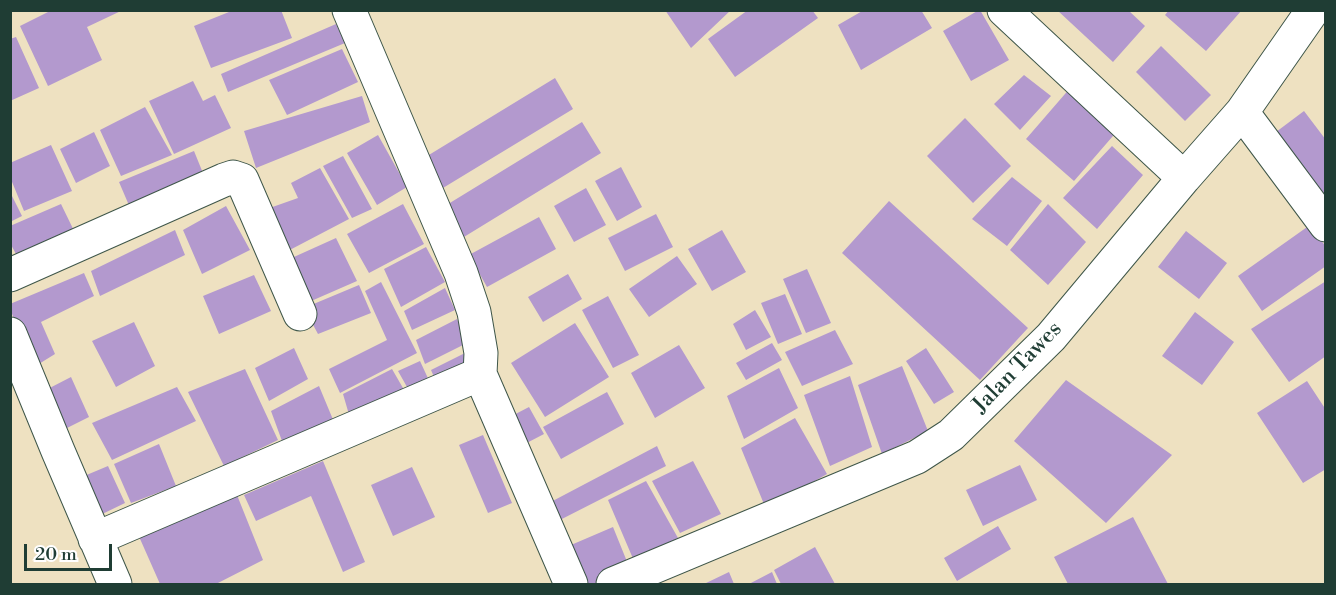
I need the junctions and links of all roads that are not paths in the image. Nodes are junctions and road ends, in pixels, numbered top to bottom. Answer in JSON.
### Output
{"nodes":[{"id":1,"x":349,"y":10,"type":"edge"},
{"id":2,"x":1004,"y":10,"type":"edge"},
{"id":3,"x":1314,"y":10,"type":"edge"},
{"id":4,"x":1326,"y":26,"type":"edge"},
{"id":5,"x":1242,"y":112,"type":"junction"},
{"id":6,"x":1184,"y":178,"type":"junction"},
{"id":7,"x":1326,"y":225,"type":"edge"},
{"id":8,"x":10,"y":275,"type":"edge"},
{"id":9,"x":300,"y":314,"type":"dead end"},
{"id":10,"x":10,"y":334,"type":"edge"},
{"id":11,"x":480,"y":374,"type":"junction"},
{"id":12,"x":95,"y":539,"type":"junction"},
{"id":13,"x":115,"y":585,"type":"edge"},
{"id":14,"x":571,"y":585,"type":"edge"},
{"id":15,"x":613,"y":585,"type":"edge"}],
"edges":[{"from":1,"to":11,"type":"street"},
{"from":2,"to":6,"type":"street"},
{"from":3,"to":4,"type":"street"},
{"from":3,"to":5,"type":"street","name":"Jalan Tawes"},
{"from":5,"to":6,"type":"street","name":"Jalan Tawes"},
{"from":5,"to":7,"type":"street"},
{"from":6,"to":15,"type":"street","name":"Jalan Tawes"},
{"from":8,"to":9,"type":"street"},
{"from":10,"to":12,"type":"street"},
{"from":11,"to":12,"type":"street"},
{"from":11,"to":14,"type":"street"},
{"from":12,"to":13,"type":"street"}]}
